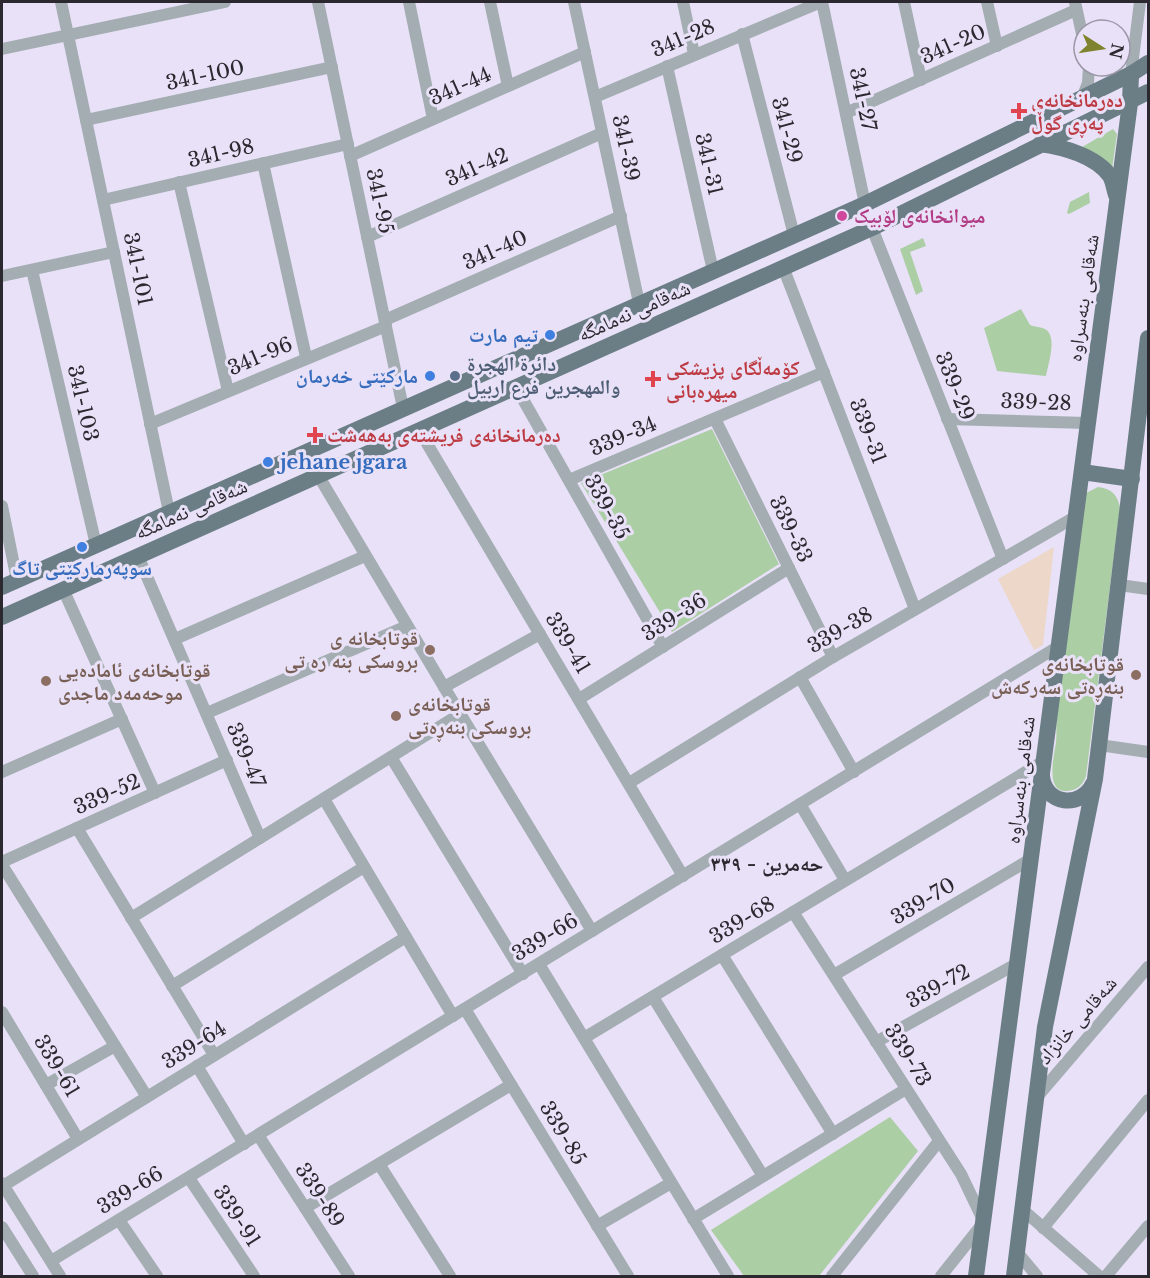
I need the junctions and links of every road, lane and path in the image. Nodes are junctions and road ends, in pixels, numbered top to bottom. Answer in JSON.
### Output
{"nodes":[{"id":1,"x":61,"y":2,"type":"edge"},
{"id":2,"x":225,"y":2,"type":"edge"},
{"id":3,"x":318,"y":2,"type":"edge"},
{"id":4,"x":409,"y":2,"type":"edge"},
{"id":5,"x":490,"y":2,"type":"edge"},
{"id":6,"x":574,"y":2,"type":"edge"},
{"id":7,"x":683,"y":2,"type":"edge"},
{"id":8,"x":821,"y":2,"type":"edge"},
{"id":9,"x":904,"y":2,"type":"edge"},
{"id":10,"x":987,"y":2,"type":"edge"},
{"id":11,"x":1140,"y":2,"type":"edge"},
{"id":12,"x":1076,"y":6,"type":"edge"},
{"id":13,"x":742,"y":34,"type":"junction"},
{"id":14,"x":68,"y":35,"type":"junction"},
{"id":15,"x":997,"y":46,"type":"junction"},
{"id":16,"x":2,"y":49,"type":"edge"},
{"id":17,"x":585,"y":52,"type":"junction"},
{"id":18,"x":694,"y":54,"type":"junction"},
{"id":19,"x":1149,"y":63,"type":"edge"},
{"id":20,"x":667,"y":66,"type":"junction"},
{"id":21,"x":1132,"y":66,"type":"edge"},
{"id":22,"x":332,"y":67,"type":"junction"},
{"id":23,"x":1132,"y":73,"type":"edge"},
{"id":24,"x":1088,"y":78,"type":"edge"},
{"id":25,"x":1122,"y":78,"type":"edge"},
{"id":26,"x":1131,"y":78,"type":"edge"},
{"id":27,"x":921,"y":80,"type":"junction"},
{"id":28,"x":508,"y":86,"type":"junction"},
{"id":29,"x":1149,"y":92,"type":"edge"},
{"id":30,"x":1083,"y":96,"type":"junction"},
{"id":31,"x":595,"y":97,"type":"junction"},
{"id":32,"x":1130,"y":103,"type":"junction"},
{"id":33,"x":846,"y":113,"type":"junction"},
{"id":34,"x":433,"y":119,"type":"junction"},
{"id":35,"x":86,"y":120,"type":"junction"},
{"id":36,"x":602,"y":133,"type":"junction"},
{"id":37,"x":1040,"y":144,"type":"junction"},
{"id":38,"x":349,"y":150,"type":"junction"},
{"id":39,"x":263,"y":163,"type":"junction"},
{"id":40,"x":179,"y":182,"type":"junction"},
{"id":41,"x":1117,"y":198,"type":"junction"},
{"id":42,"x":103,"y":200,"type":"junction"},
{"id":43,"x":865,"y":204,"type":"junction"},
{"id":44,"x":621,"y":216,"type":"junction"},
{"id":45,"x":872,"y":228,"type":"junction"},
{"id":46,"x":794,"y":235,"type":"junction"},
{"id":47,"x":367,"y":237,"type":"junction"},
{"id":48,"x":114,"y":252,"type":"junction"},
{"id":49,"x":783,"y":267,"type":"junction"},
{"id":50,"x":32,"y":270,"type":"junction"},
{"id":51,"x":713,"y":271,"type":"junction"},
{"id":52,"x":2,"y":276,"type":"edge"},
{"id":53,"x":639,"y":303,"type":"junction"},
{"id":54,"x":386,"y":323,"type":"junction"},
{"id":55,"x":1149,"y":339,"type":"edge"},
{"id":56,"x":306,"y":357,"type":"junction"},
{"id":57,"x":824,"y":372,"type":"junction"},
{"id":58,"x":469,"y":379,"type":"junction"},
{"id":59,"x":516,"y":387,"type":"junction"},
{"id":60,"x":228,"y":390,"type":"junction"},
{"id":61,"x":478,"y":403,"type":"junction"},
{"id":62,"x":403,"y":408,"type":"junction"},
{"id":63,"x":715,"y":419,"type":"junction"},
{"id":64,"x":947,"y":419,"type":"junction"},
{"id":65,"x":1087,"y":423,"type":"junction"},
{"id":66,"x":150,"y":424,"type":"junction"},
{"id":67,"x":419,"y":430,"type":"junction"},
{"id":68,"x":1082,"y":472,"type":"junction"},
{"id":69,"x":318,"y":475,"type":"junction"},
{"id":70,"x":1132,"y":479,"type":"junction"},
{"id":71,"x":569,"y":480,"type":"junction"},
{"id":72,"x":239,"y":481,"type":"junction"},
{"id":73,"x":250,"y":506,"type":"junction"},
{"id":74,"x":2,"y":507,"type":"edge"},
{"id":75,"x":169,"y":512,"type":"junction"},
{"id":76,"x":1075,"y":518,"type":"junction"},
{"id":77,"x":96,"y":545,"type":"junction"},
{"id":78,"x":138,"y":556,"type":"junction"},
{"id":79,"x":365,"y":556,"type":"junction"},
{"id":80,"x":1003,"y":559,"type":"junction"},
{"id":81,"x":789,"y":568,"type":"junction"},
{"id":82,"x":9,"y":583,"type":"edge"},
{"id":83,"x":1119,"y":585,"type":"junction"},
{"id":84,"x":1149,"y":589,"type":"edge"},
{"id":85,"x":63,"y":590,"type":"junction"},
{"id":86,"x":915,"y":609,"type":"junction"},
{"id":87,"x":2,"y":617,"type":"edge"},
{"id":88,"x":407,"y":626,"type":"junction"},
{"id":89,"x":540,"y":634,"type":"junction"},
{"id":90,"x":175,"y":639,"type":"junction"},
{"id":91,"x":1059,"y":646,"type":"junction"},
{"id":92,"x":663,"y":647,"type":"junction"},
{"id":93,"x":832,"y":657,"type":"junction"},
{"id":94,"x":800,"y":677,"type":"junction"},
{"id":95,"x":444,"y":687,"type":"junction"},
{"id":96,"x":579,"y":699,"type":"junction"},
{"id":97,"x":207,"y":712,"type":"junction"},
{"id":98,"x":460,"y":714,"type":"junction"},
{"id":99,"x":122,"y":719,"type":"junction"},
{"id":100,"x":1099,"y":746,"type":"junction"},
{"id":101,"x":1149,"y":752,"type":"edge"},
{"id":102,"x":392,"y":757,"type":"junction"},
{"id":103,"x":227,"y":760,"type":"junction"},
{"id":104,"x":1043,"y":768,"type":"junction"},
{"id":105,"x":854,"y":771,"type":"junction"},
{"id":106,"x":2,"y":772,"type":"edge"},
{"id":107,"x":1095,"y":778,"type":"junction"},
{"id":108,"x":629,"y":783,"type":"junction"},
{"id":109,"x":155,"y":793,"type":"junction"},
{"id":110,"x":324,"y":799,"type":"junction"},
{"id":111,"x":800,"y":804,"type":"junction"},
{"id":112,"x":77,"y":828,"type":"junction"},
{"id":113,"x":260,"y":838,"type":"junction"},
{"id":114,"x":1031,"y":859,"type":"junction"},
{"id":115,"x":2,"y":863,"type":"edge"},
{"id":116,"x":364,"y":867,"type":"junction"},
{"id":117,"x":683,"y":876,"type":"junction"},
{"id":118,"x":845,"y":880,"type":"junction"},
{"id":119,"x":793,"y":912,"type":"junction"},
{"id":120,"x":131,"y":918,"type":"junction"},
{"id":121,"x":592,"y":931,"type":"junction"},
{"id":122,"x":406,"y":937,"type":"junction"},
{"id":123,"x":722,"y":955,"type":"junction"},
{"id":124,"x":1018,"y":963,"type":"junction"},
{"id":125,"x":539,"y":964,"type":"junction"},
{"id":126,"x":1149,"y":967,"type":"edge"},
{"id":127,"x":523,"y":974,"type":"junction"},
{"id":128,"x":834,"y":975,"type":"junction"},
{"id":129,"x":172,"y":986,"type":"junction"},
{"id":130,"x":653,"y":997,"type":"junction"},
{"id":131,"x":465,"y":1009,"type":"junction"},
{"id":132,"x":2,"y":1012,"type":"edge"},
{"id":133,"x":453,"y":1016,"type":"junction"},
{"id":134,"x":584,"y":1038,"type":"junction"},
{"id":135,"x":876,"y":1042,"type":"junction"},
{"id":136,"x":115,"y":1046,"type":"junction"},
{"id":137,"x":214,"y":1055,"type":"junction"},
{"id":138,"x":197,"y":1066,"type":"junction"},
{"id":139,"x":46,"y":1085,"type":"junction"},
{"id":140,"x":511,"y":1085,"type":"junction"},
{"id":141,"x":906,"y":1089,"type":"junction"},
{"id":142,"x":147,"y":1097,"type":"junction"},
{"id":143,"x":1036,"y":1098,"type":"junction"},
{"id":144,"x":1149,"y":1100,"type":"edge"},
{"id":145,"x":833,"y":1134,"type":"junction"},
{"id":146,"x":258,"y":1135,"type":"junction"},
{"id":147,"x":78,"y":1139,"type":"junction"},
{"id":148,"x":939,"y":1141,"type":"junction"},
{"id":149,"x":244,"y":1144,"type":"junction"},
{"id":150,"x":379,"y":1164,"type":"junction"},
{"id":151,"x":763,"y":1176,"type":"junction"},
{"id":152,"x":189,"y":1178,"type":"junction"},
{"id":153,"x":671,"y":1183,"type":"junction"},
{"id":154,"x":2,"y":1185,"type":"edge"},
{"id":155,"x":305,"y":1208,"type":"junction"},
{"id":156,"x":1023,"y":1210,"type":"junction"},
{"id":157,"x":693,"y":1219,"type":"junction"},
{"id":158,"x":119,"y":1220,"type":"junction"},
{"id":159,"x":984,"y":1222,"type":"junction"},
{"id":160,"x":597,"y":1226,"type":"junction"},
{"id":161,"x":1149,"y":1226,"type":"edge"},
{"id":162,"x":2,"y":1227,"type":"edge"},
{"id":163,"x":1043,"y":1228,"type":"junction"},
{"id":164,"x":1017,"y":1252,"type":"junction"},
{"id":165,"x":51,"y":1261,"type":"junction"},
{"id":166,"x":33,"y":1276,"type":"edge"},
{"id":167,"x":60,"y":1276,"type":"edge"},
{"id":168,"x":157,"y":1276,"type":"edge"},
{"id":169,"x":254,"y":1276,"type":"edge"},
{"id":170,"x":349,"y":1276,"type":"edge"},
{"id":171,"x":450,"y":1276,"type":"edge"},
{"id":172,"x":627,"y":1276,"type":"edge"},
{"id":173,"x":728,"y":1276,"type":"edge"},
{"id":174,"x":832,"y":1276,"type":"edge"},
{"id":175,"x":941,"y":1276,"type":"edge"},
{"id":176,"x":976,"y":1276,"type":"edge"},
{"id":177,"x":1014,"y":1276,"type":"edge"},
{"id":178,"x":1037,"y":1276,"type":"edge"},
{"id":179,"x":1100,"y":1276,"type":"edge"},
{"id":180,"x":1106,"y":1276,"type":"edge"}],
"edges":[{"from":1,"to":14,"type":"street","name":"341-101"},
{"from":2,"to":14,"type":"street"},
{"from":3,"to":22,"type":"street","name":"341-95"},
{"from":4,"to":34,"type":"street"},
{"from":5,"to":28,"type":"street"},
{"from":6,"to":17,"type":"street","name":"341-39"},
{"from":7,"to":18,"type":"street"},
{"from":8,"to":13,"type":"street","name":"341-28"},
{"from":8,"to":33,"type":"street","name":"341-27"},
{"from":9,"to":27,"type":"street"},
{"from":10,"to":15,"type":"street"},
{"from":11,"to":21,"type":"street"},
{"from":12,"to":15,"type":"street","name":"341-20"},
{"from":13,"to":18,"type":"street","name":"341-28"},
{"from":13,"to":46,"type":"street","name":"341-29"},
{"from":14,"to":16,"type":"street"},
{"from":14,"to":35,"type":"street","name":"341-101"},
{"from":15,"to":27,"type":"street","name":"341-20"},
{"from":17,"to":28,"type":"street","name":"341-44"},
{"from":17,"to":31,"type":"street","name":"341-39"},
{"from":18,"to":20,"type":"street","name":"341-28"},
{"from":19,"to":23,"type":"main road","name":"شەقامی نەمامگە"},
{"from":20,"to":31,"type":"street","name":"341-28"},
{"from":20,"to":51,"type":"street","name":"341-31"},
{"from":22,"to":35,"type":"street","name":"341-100"},
{"from":22,"to":38,"type":"street","name":"341-95"},
{"from":24,"to":30,"type":"street"},
{"from":25,"to":30,"type":"main road","name":"شەقامی نەمامگە"},
{"from":26,"to":32,"type":"main road","name":"شەقامی بنەسراوە"},
{"from":27,"to":33,"type":"street","name":"341-20"},
{"from":28,"to":34,"type":"street","name":"341-44"},
{"from":29,"to":32,"type":"main road","name":"شەقامی نەمامگە"},
{"from":30,"to":43,"type":"main road","name":"شەقامی نەمامگە"},
{"from":31,"to":36,"type":"street","name":"341-39"},
{"from":32,"to":37,"type":"main road","name":"شەقامی نەمامگە"},
{"from":32,"to":41,"type":"main road","name":"شەقامی بنەسراوە"},
{"from":33,"to":43,"type":"street","name":"341-27"},
{"from":34,"to":38,"type":"street","name":"341-44"},
{"from":35,"to":42,"type":"street","name":"341-101"},
{"from":36,"to":44,"type":"street","name":"341-39"},
{"from":36,"to":47,"type":"street","name":"341-42"},
{"from":37,"to":41,"type":"main road"},
{"from":37,"to":45,"type":"main road","name":"شەقامی نەمامگە"},
{"from":38,"to":39,"type":"street","name":"341-98"},
{"from":38,"to":47,"type":"street","name":"341-95"},
{"from":39,"to":40,"type":"street","name":"341-98"},
{"from":39,"to":56,"type":"street"},
{"from":40,"to":42,"type":"street","name":"341-98"},
{"from":40,"to":60,"type":"street"},
{"from":41,"to":65,"type":"main road","name":"شەقامی بنەسراوە"},
{"from":42,"to":48,"type":"street","name":"341-101"},
{"from":43,"to":46,"type":"main road","name":"شەقامی نەمامگە"},
{"from":44,"to":53,"type":"street","name":"341-39"},
{"from":44,"to":54,"type":"street","name":"341-40"},
{"from":45,"to":49,"type":"main road","name":"شەقامی نەمامگە"},
{"from":45,"to":64,"type":"street","name":"339-29"},
{"from":46,"to":51,"type":"main road","name":"شەقامی نەمامگە"},
{"from":47,"to":54,"type":"street","name":"341-95"},
{"from":48,"to":50,"type":"street"},
{"from":48,"to":66,"type":"street","name":"341-101"},
{"from":49,"to":57,"type":"street","name":"339-31"},
{"from":49,"to":59,"type":"main road","name":"شەقامی نەمامگە"},
{"from":50,"to":52,"type":"street"},
{"from":50,"to":77,"type":"street","name":"341-103"},
{"from":51,"to":53,"type":"main road","name":"شەقامی نەمامگە"},
{"from":53,"to":58,"type":"main road","name":"شەقامی نەمامگە"},
{"from":54,"to":56,"type":"street","name":"341-96"},
{"from":54,"to":62,"type":"street","name":"341-95"},
{"from":55,"to":70,"type":"main road"},
{"from":56,"to":60,"type":"street","name":"341-96"},
{"from":57,"to":63,"type":"street","name":"339-34"},
{"from":57,"to":86,"type":"street","name":"339-31"},
{"from":58,"to":61,"type":"main road"},
{"from":58,"to":62,"type":"main road","name":"شەقامی نەمامگە"},
{"from":59,"to":61,"type":"main road","name":"شەقامی نەمامگە"},
{"from":59,"to":71,"type":"street","name":"339-35"},
{"from":60,"to":66,"type":"street","name":"341-96"},
{"from":61,"to":67,"type":"main road","name":"شەقامی نەمامگە"},
{"from":62,"to":72,"type":"main road","name":"شەقامی نەمامگە"},
{"from":63,"to":71,"type":"street","name":"339-34"},
{"from":63,"to":81,"type":"street","name":"339-33"},
{"from":64,"to":65,"type":"street","name":"339-28"},
{"from":64,"to":80,"type":"street","name":"339-29"},
{"from":65,"to":68,"type":"main road","name":"شەقامی بنەسراوە"},
{"from":66,"to":75,"type":"street","name":"341-101"},
{"from":67,"to":69,"type":"main road","name":"شەقامی نەمامگە"},
{"from":67,"to":89,"type":"street","name":"339-41"},
{"from":68,"to":70,"type":"main road"},
{"from":68,"to":76,"type":"main road","name":"شەقامی بنەسراوە"},
{"from":69,"to":73,"type":"main road","name":"شەقامی نەمامگە"},
{"from":69,"to":79,"type":"street"},
{"from":70,"to":83,"type":"main road"},
{"from":71,"to":92,"type":"street","name":"339-35"},
{"from":72,"to":73,"type":"main road"},
{"from":72,"to":75,"type":"main road","name":"شەقامی نەمامگە"},
{"from":73,"to":78,"type":"main road","name":"شەقامی نەمامگە"},
{"from":74,"to":82,"type":"street"},
{"from":75,"to":77,"type":"main road","name":"شەقامی نەمامگە"},
{"from":76,"to":80,"type":"street","name":"339-38"},
{"from":76,"to":91,"type":"main road","name":"شەقامی بنەسراوە"},
{"from":77,"to":82,"type":"main road","name":"شەقامی نەمامگە"},
{"from":78,"to":85,"type":"main road","name":"شەقامی نەمامگە"},
{"from":78,"to":90,"type":"street","name":"339-47"},
{"from":79,"to":88,"type":"street"},
{"from":79,"to":90,"type":"street"},
{"from":80,"to":86,"type":"street","name":"339-38"},
{"from":81,"to":92,"type":"street","name":"339-36"},
{"from":81,"to":93,"type":"street","name":"339-33"},
{"from":83,"to":84,"type":"street"},
{"from":83,"to":100,"type":"main road"},
{"from":85,"to":87,"type":"main road","name":"شەقامی نەمامگە"},
{"from":85,"to":99,"type":"street"},
{"from":86,"to":93,"type":"street","name":"339-38"},
{"from":88,"to":95,"type":"street"},
{"from":88,"to":97,"type":"street"},
{"from":89,"to":95,"type":"street"},
{"from":89,"to":96,"type":"street","name":"339-41"},
{"from":90,"to":97,"type":"street","name":"339-47"},
{"from":91,"to":104,"type":"main road","name":"شەقامی بنەسراوە"},
{"from":91,"to":105,"type":"street","name":"339-66"},
{"from":92,"to":96,"type":"street","name":"339-36"},
{"from":93,"to":94,"type":"street","name":"339-38"},
{"from":94,"to":105,"type":"street"},
{"from":94,"to":108,"type":"street","name":"339-38"},
{"from":95,"to":98,"type":"street"},
{"from":96,"to":108,"type":"street","name":"339-41"},
{"from":97,"to":103,"type":"street","name":"339-47"},
{"from":98,"to":102,"type":"street"},
{"from":98,"to":121,"type":"street"},
{"from":99,"to":106,"type":"street"},
{"from":99,"to":109,"type":"street"},
{"from":100,"to":101,"type":"street"},
{"from":100,"to":107,"type":"main road"},
{"from":102,"to":110,"type":"street"},
{"from":102,"to":127,"type":"street"},
{"from":103,"to":109,"type":"street","name":"339-52"},
{"from":103,"to":113,"type":"street","name":"339-47"},
{"from":104,"to":107,"type":"main road"},
{"from":104,"to":114,"type":"main road","name":"شەقامی بنەسراوە"},
{"from":104,"to":118,"type":"street","name":"339-68"},
{"from":105,"to":111,"type":"street","name":"339-66"},
{"from":107,"to":143,"type":"main road"},
{"from":108,"to":117,"type":"street","name":"339-41"},
{"from":109,"to":112,"type":"street","name":"339-52"},
{"from":110,"to":113,"type":"street"},
{"from":110,"to":116,"type":"street"},
{"from":111,"to":117,"type":"street","name":"339-66"},
{"from":111,"to":118,"type":"street"},
{"from":112,"to":115,"type":"street","name":"339-52"},
{"from":112,"to":120,"type":"street"},
{"from":113,"to":120,"type":"street"},
{"from":114,"to":124,"type":"main road","name":"شەقامی بنەسراوە"},
{"from":114,"to":128,"type":"street","name":"339-70"},
{"from":115,"to":136,"type":"street"},
{"from":116,"to":122,"type":"street"},
{"from":116,"to":129,"type":"street"},
{"from":117,"to":121,"type":"street","name":"339-66"},
{"from":118,"to":119,"type":"street","name":"339-68"},
{"from":119,"to":123,"type":"street","name":"339-68"},
{"from":119,"to":128,"type":"street","name":"339-73"},
{"from":120,"to":129,"type":"street"},
{"from":121,"to":125,"type":"street","name":"339-66"},
{"from":122,"to":133,"type":"street"},
{"from":122,"to":137,"type":"street","name":"339-64"},
{"from":123,"to":130,"type":"street","name":"339-68"},
{"from":123,"to":145,"type":"street"},
{"from":124,"to":135,"type":"street","name":"339-72"},
{"from":124,"to":159,"type":"main road","name":"شەقامی بنەسراوە"},
{"from":125,"to":127,"type":"street","name":"339-66"},
{"from":125,"to":134,"type":"street"},
{"from":126,"to":143,"type":"street","name":"شەقامی خانزاد"},
{"from":127,"to":131,"type":"street","name":"339-66"},
{"from":128,"to":135,"type":"street","name":"339-73"},
{"from":129,"to":137,"type":"street"},
{"from":130,"to":134,"type":"street","name":"339-68"},
{"from":130,"to":151,"type":"street"},
{"from":131,"to":133,"type":"street","name":"339-66"},
{"from":131,"to":140,"type":"street","name":"339-85"},
{"from":132,"to":139,"type":"street","name":"339-61"},
{"from":133,"to":146,"type":"street","name":"339-66"},
{"from":134,"to":153,"type":"street"},
{"from":135,"to":141,"type":"street","name":"339-73"},
{"from":136,"to":139,"type":"street"},
{"from":136,"to":142,"type":"street"},
{"from":137,"to":138,"type":"street","name":"339-64"},
{"from":138,"to":142,"type":"street","name":"339-64"},
{"from":138,"to":149,"type":"street"},
{"from":139,"to":147,"type":"street","name":"339-61"},
{"from":140,"to":150,"type":"street"},
{"from":140,"to":160,"type":"street","name":"339-85"},
{"from":141,"to":145,"type":"street"},
{"from":141,"to":148,"type":"street","name":"339-73"},
{"from":142,"to":147,"type":"street","name":"339-64"},
{"from":143,"to":156,"type":"main road"},
{"from":144,"to":163,"type":"street"},
{"from":145,"to":151,"type":"street"},
{"from":146,"to":149,"type":"street","name":"339-66"},
{"from":146,"to":155,"type":"street","name":"339-89"},
{"from":147,"to":154,"type":"street","name":"339-64"},
{"from":148,"to":159,"type":"street","name":"339-73"},
{"from":148,"to":174,"type":"street"},
{"from":149,"to":152,"type":"street","name":"339-66"},
{"from":150,"to":155,"type":"street"},
{"from":150,"to":171,"type":"street"},
{"from":151,"to":157,"type":"street"},
{"from":152,"to":158,"type":"street","name":"339-66"},
{"from":152,"to":169,"type":"street","name":"339-91"},
{"from":153,"to":157,"type":"street"},
{"from":153,"to":160,"type":"street"},
{"from":154,"to":165,"type":"street"},
{"from":155,"to":170,"type":"street","name":"339-89"},
{"from":156,"to":163,"type":"street"},
{"from":156,"to":164,"type":"main road"},
{"from":157,"to":173,"type":"street"},
{"from":158,"to":165,"type":"street","name":"339-66"},
{"from":158,"to":168,"type":"street"},
{"from":159,"to":175,"type":"street"},
{"from":159,"to":176,"type":"main road","name":"شەقامی بنەسراوە"},
{"from":160,"to":172,"type":"street","name":"339-85"},
{"from":161,"to":180,"type":"street"},
{"from":162,"to":166,"type":"street"},
{"from":163,"to":179,"type":"street"},
{"from":164,"to":177,"type":"main road"},
{"from":164,"to":178,"type":"street"},
{"from":165,"to":167,"type":"street"}]}
